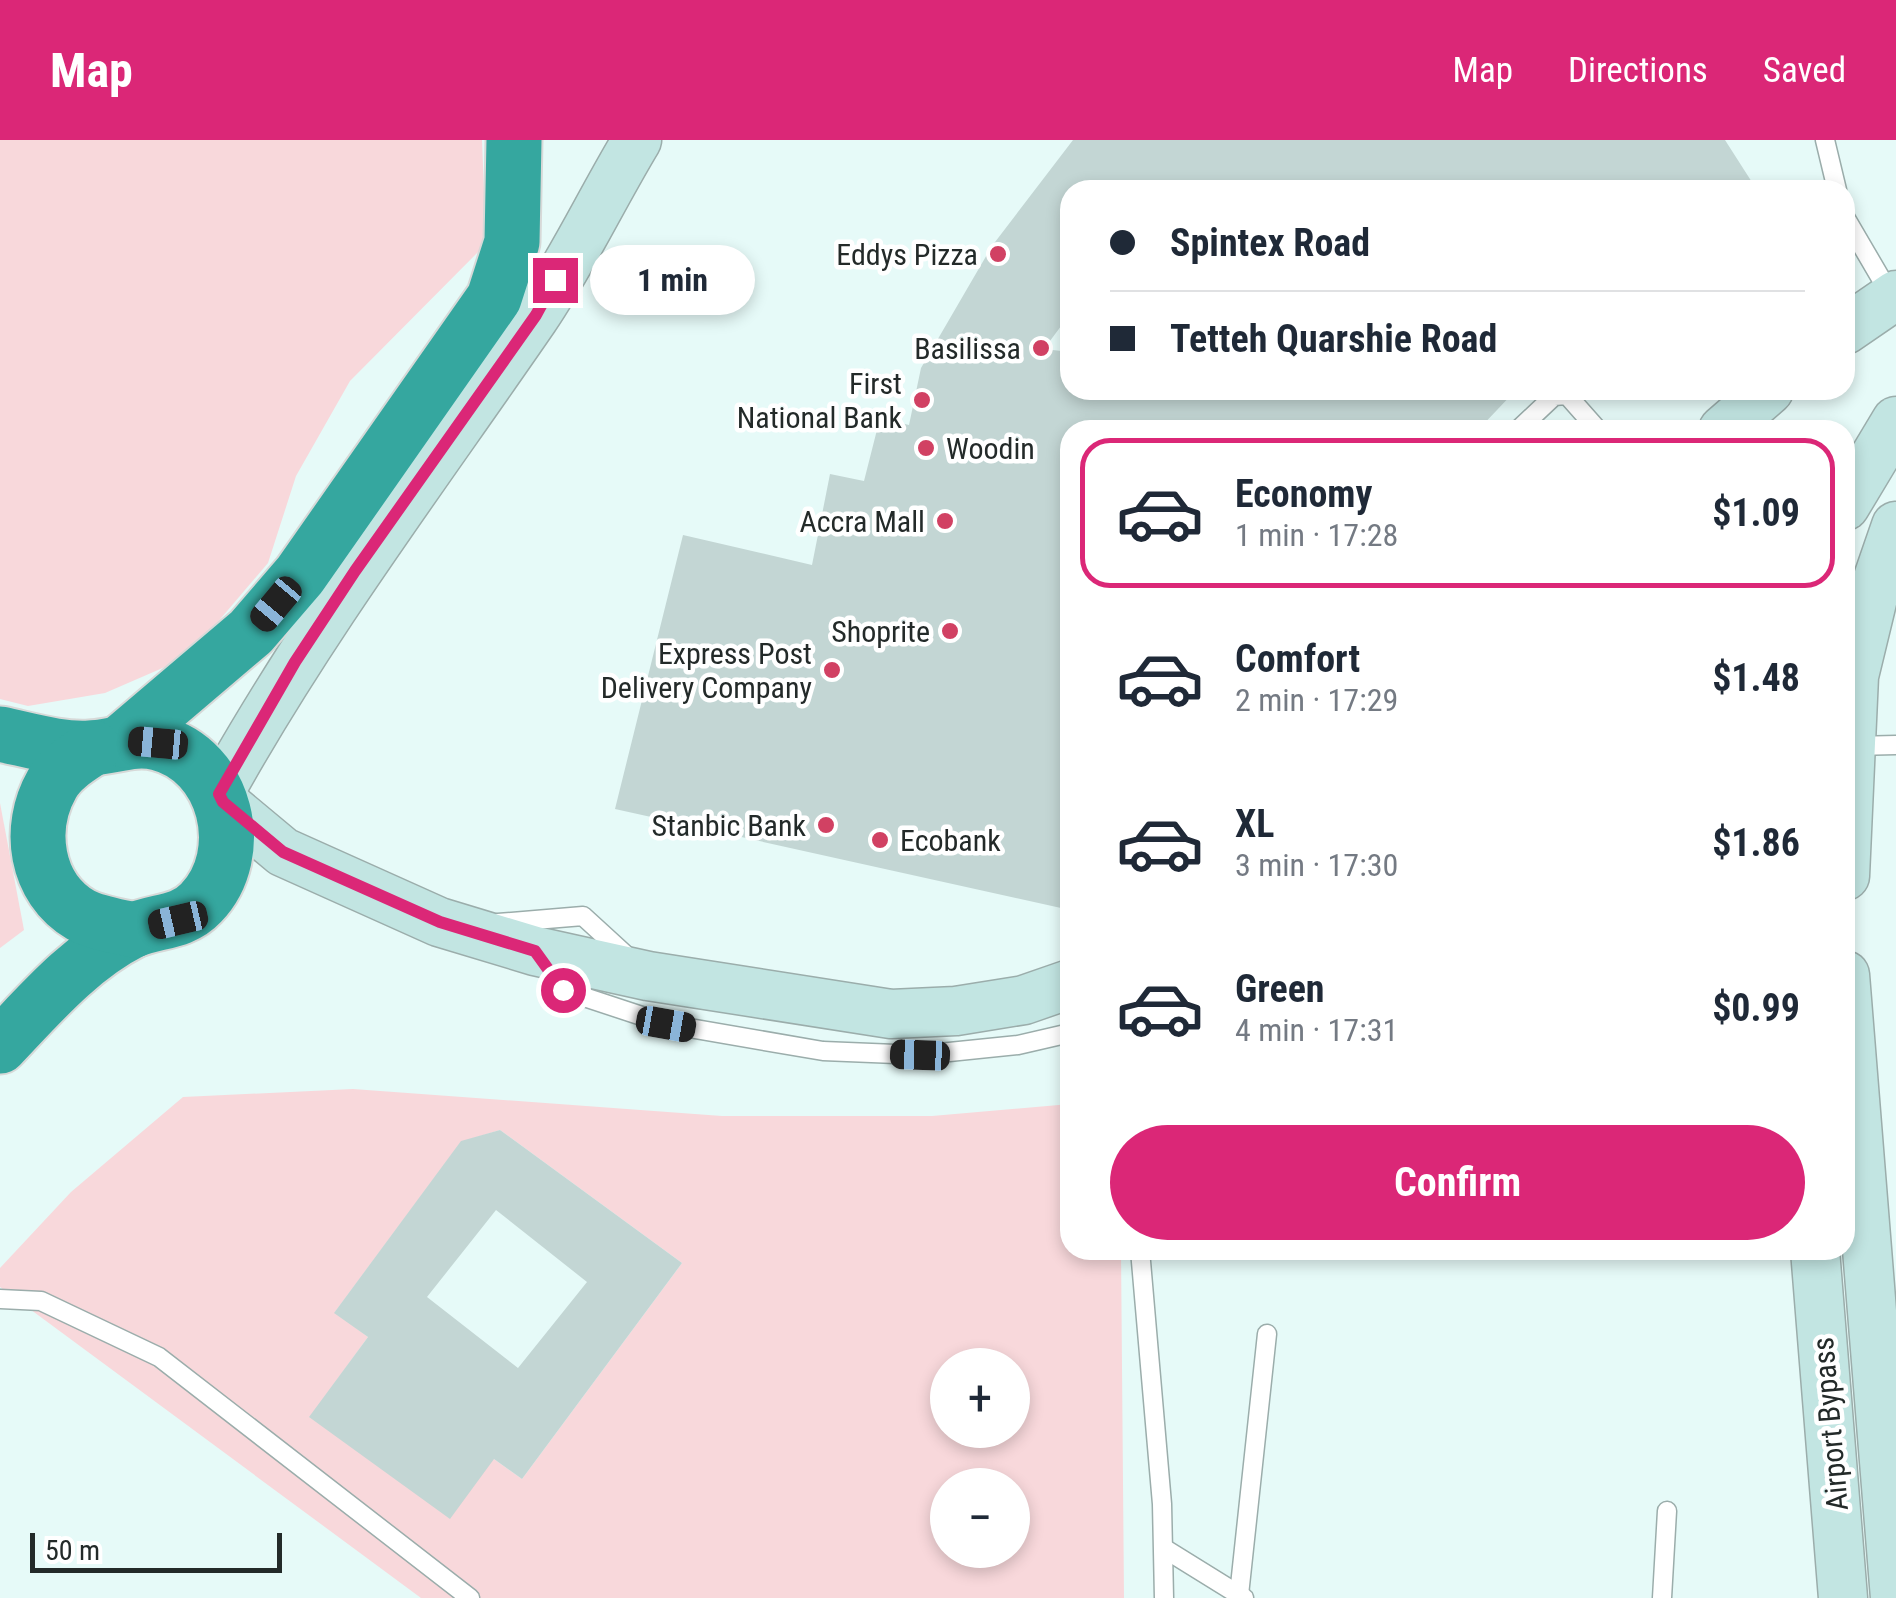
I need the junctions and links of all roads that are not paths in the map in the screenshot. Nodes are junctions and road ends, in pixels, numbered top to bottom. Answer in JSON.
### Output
{"nodes":[{"id":1,"x":514,"y":140,"type":"edge"},
{"id":2,"x":637,"y":140,"type":"edge"},
{"id":3,"x":1826,"y":140,"type":"edge"},
{"id":4,"x":1835,"y":180,"type":"edge"},
{"id":5,"x":1855,"y":233,"type":"edge"},
{"id":6,"x":1894,"y":296,"type":"edge"},
{"id":7,"x":1855,"y":323,"type":"edge"},
{"id":8,"x":1550,"y":400,"type":"edge"},
{"id":9,"x":1572,"y":400,"type":"edge"},
{"id":10,"x":1758,"y":400,"type":"edge"},
{"id":11,"x":1529,"y":420,"type":"edge"},
{"id":12,"x":1589,"y":420,"type":"edge"},
{"id":13,"x":1734,"y":420,"type":"edge"},
{"id":14,"x":1896,"y":421,"type":"edge"},
{"id":15,"x":1855,"y":489,"type":"edge"},
{"id":16,"x":1896,"y":526,"type":"edge"},
{"id":17,"x":1855,"y":672,"type":"edge"},
{"id":18,"x":0,"y":734,"type":"edge"},
{"id":19,"x":108,"y":744,"type":"junction"},
{"id":20,"x":1896,"y":745,"type":"edge"},
{"id":21,"x":1855,"y":747,"type":"edge"},
{"id":22,"x":221,"y":798,"type":"junction"},
{"id":23,"x":440,"y":922,"type":"junction"},
{"id":24,"x":134,"y":930,"type":"junction"},
{"id":25,"x":535,"y":951,"type":"junction"},
{"id":26,"x":648,"y":976,"type":"junction"},
{"id":27,"x":1060,"y":987,"type":"edge"},
{"id":28,"x":1060,"y":1035,"type":"edge"},
{"id":29,"x":0,"y":1046,"type":"edge"},
{"id":30,"x":1855,"y":1096,"type":"edge"},
{"id":31,"x":1141,"y":1260,"type":"edge"},
{"id":32,"x":1817,"y":1260,"type":"edge"},
{"id":33,"x":0,"y":1299,"type":"edge"},
{"id":34,"x":1267,"y":1334,"type":"dead end"},
{"id":35,"x":1666,"y":1511,"type":"dead end"},
{"id":36,"x":1165,"y":1549,"type":"junction"},
{"id":37,"x":1242,"y":1596,"type":"edge"},
{"id":38,"x":470,"y":1598,"type":"edge"},
{"id":39,"x":1164,"y":1598,"type":"edge"},
{"id":40,"x":1662,"y":1598,"type":"edge"},
{"id":41,"x":1843,"y":1598,"type":"edge"},
{"id":42,"x":1896,"y":1598,"type":"edge"}],
"edges":[{"from":1,"to":19,"type":"highway"},
{"from":2,"to":22,"type":"main road"},
{"from":3,"to":4,"type":"lane"},
{"from":5,"to":6,"type":"lane"},
{"from":6,"to":7,"type":"main road"},
{"from":8,"to":11,"type":"lane"},
{"from":9,"to":12,"type":"lane"},
{"from":10,"to":13,"type":"main road"},
{"from":14,"to":15,"type":"main road"},
{"from":16,"to":17,"type":"main road"},
{"from":18,"to":19,"type":"highway"},
{"from":19,"to":22,"type":"highway"},
{"from":19,"to":24,"type":"highway"},
{"from":20,"to":21,"type":"lane"},
{"from":22,"to":23,"type":"main road"},
{"from":22,"to":24,"type":"highway"},
{"from":23,"to":25,"type":"main road"},
{"from":23,"to":26,"type":"lane"},
{"from":24,"to":29,"type":"highway"},
{"from":25,"to":26,"type":"main road"},
{"from":25,"to":28,"type":"lane"},
{"from":26,"to":27,"type":"main road"},
{"from":30,"to":42,"type":"main road","name":"Airport Bypass"},
{"from":31,"to":36,"type":"lane"},
{"from":32,"to":41,"type":"main road","name":"Airport Bypass"},
{"from":33,"to":38,"type":"lane"},
{"from":34,"to":37,"type":"lane"},
{"from":35,"to":40,"type":"lane"},
{"from":36,"to":37,"type":"lane"},
{"from":36,"to":39,"type":"lane"}]}
